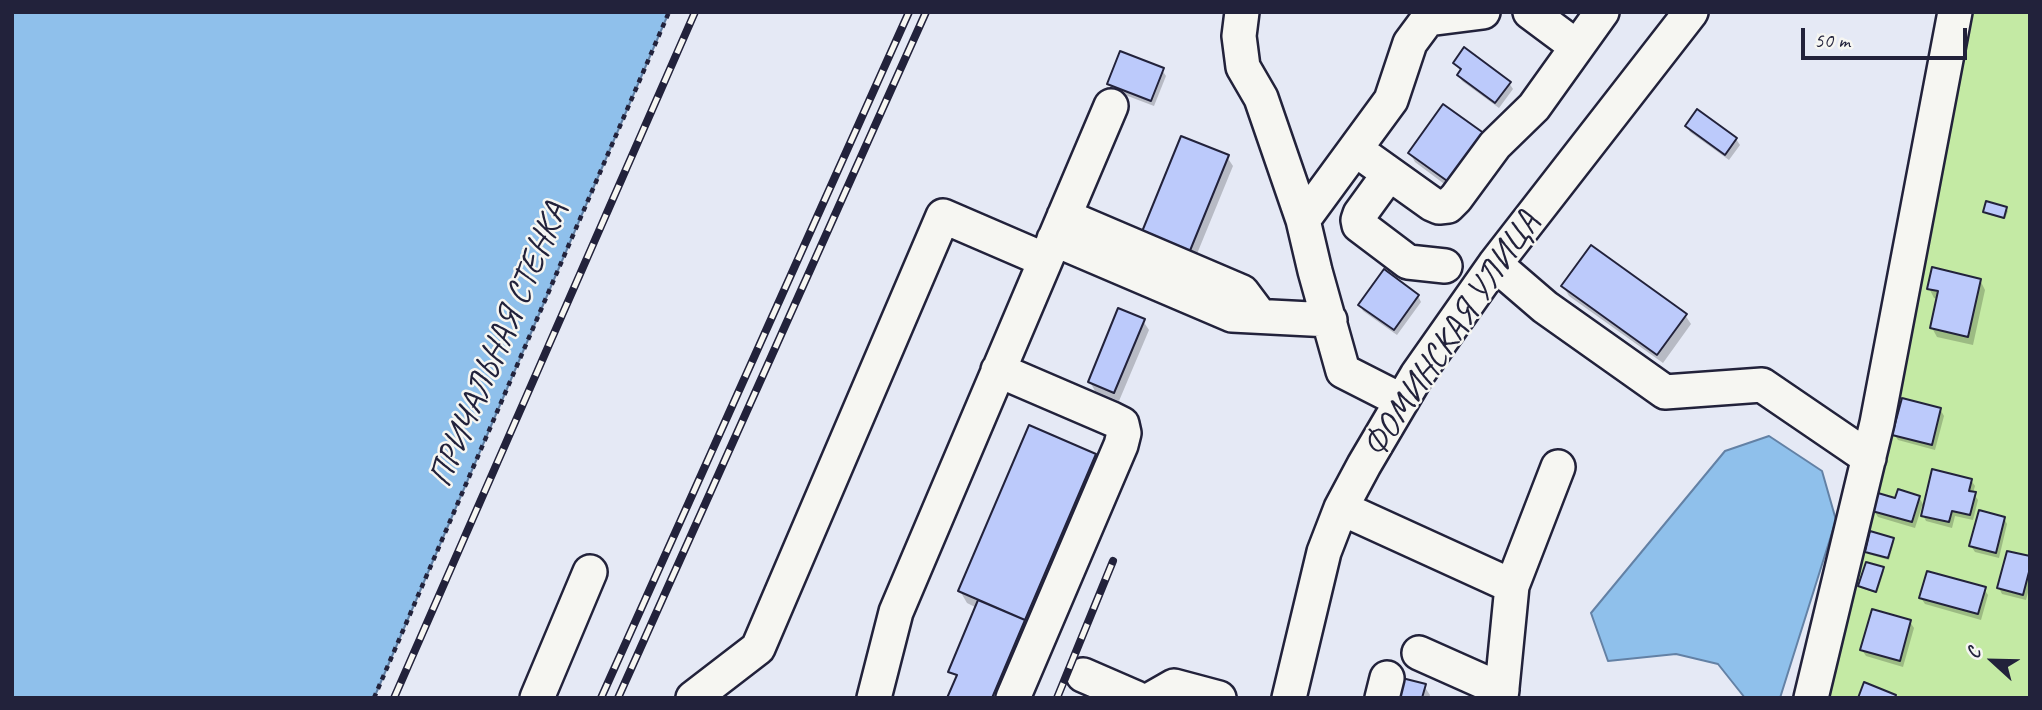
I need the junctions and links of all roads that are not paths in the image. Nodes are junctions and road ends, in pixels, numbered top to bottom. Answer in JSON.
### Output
{"nodes":[{"id":1,"x":1242,"y":12,"type":"edge"},
{"id":2,"x":1483,"y":12,"type":"edge"},
{"id":3,"x":1530,"y":12,"type":"edge"},
{"id":4,"x":1602,"y":12,"type":"edge"},
{"id":5,"x":1691,"y":12,"type":"edge"},
{"id":6,"x":1955,"y":12,"type":"edge"},
{"id":7,"x":1430,"y":15,"type":"edge"},
{"id":8,"x":1577,"y":47,"type":"junction"},
{"id":9,"x":1111,"y":106,"type":"dead end"},
{"id":10,"x":1355,"y":149,"type":"junction"},
{"id":11,"x":1389,"y":174,"type":"junction"},
{"id":12,"x":1303,"y":220,"type":"junction"},
{"id":13,"x":1054,"y":238,"type":"junction"},
{"id":14,"x":1495,"y":264,"type":"junction"},
{"id":15,"x":1445,"y":266,"type":"dead end"},
{"id":16,"x":1330,"y":320,"type":"junction"},
{"id":17,"x":998,"y":370,"type":"junction"},
{"id":18,"x":1402,"y":401,"type":"junction"},
{"id":19,"x":1869,"y":458,"type":"junction"},
{"id":20,"x":1558,"y":467,"type":"dead end"},
{"id":21,"x":1341,"y":508,"type":"junction"},
{"id":22,"x":590,"y":572,"type":"dead end"},
{"id":23,"x":1513,"y":586,"type":"junction"},
{"id":24,"x":1419,"y":653,"type":"dead end"},
{"id":25,"x":1083,"y":675,"type":"dead end"},
{"id":26,"x":1502,"y":694,"type":"edge"},
{"id":27,"x":537,"y":698,"type":"edge"},
{"id":28,"x":693,"y":698,"type":"edge"},
{"id":29,"x":874,"y":698,"type":"edge"},
{"id":30,"x":1013,"y":698,"type":"edge"},
{"id":31,"x":1136,"y":698,"type":"edge"},
{"id":32,"x":1153,"y":698,"type":"edge"},
{"id":33,"x":1219,"y":698,"type":"edge"},
{"id":34,"x":1289,"y":698,"type":"edge"},
{"id":35,"x":1811,"y":698,"type":"edge"}],
"edges":[{"from":1,"to":12,"type":"street"},
{"from":2,"to":7,"type":"street"},
{"from":3,"to":8,"type":"street"},
{"from":4,"to":8,"type":"street"},
{"from":5,"to":14,"type":"street","name":"ФОМИНСКАЯ УЛИЦА"},
{"from":6,"to":19,"type":"street"},
{"from":7,"to":10,"type":"street"},
{"from":8,"to":11,"type":"street"},
{"from":9,"to":13,"type":"street"},
{"from":10,"to":11,"type":"street"},
{"from":10,"to":12,"type":"street"},
{"from":11,"to":15,"type":"street"},
{"from":12,"to":16,"type":"street"},
{"from":13,"to":16,"type":"street"},
{"from":13,"to":17,"type":"street"},
{"from":13,"to":28,"type":"street"},
{"from":14,"to":18,"type":"street","name":"ФОМИНСКАЯ УЛИЦА"},
{"from":14,"to":19,"type":"street"},
{"from":16,"to":18,"type":"street"},
{"from":17,"to":29,"type":"street"},
{"from":17,"to":30,"type":"street"},
{"from":18,"to":21,"type":"street","name":"ФОМИНСКАЯ УЛИЦА"},
{"from":19,"to":35,"type":"street"},
{"from":20,"to":23,"type":"street"},
{"from":21,"to":23,"type":"street"},
{"from":21,"to":34,"type":"street","name":"ФОМИНСКАЯ УЛИЦА"},
{"from":22,"to":27,"type":"street"},
{"from":23,"to":26,"type":"street"},
{"from":24,"to":26,"type":"street"},
{"from":25,"to":31,"type":"street"},
{"from":32,"to":33,"type":"street"}]}
